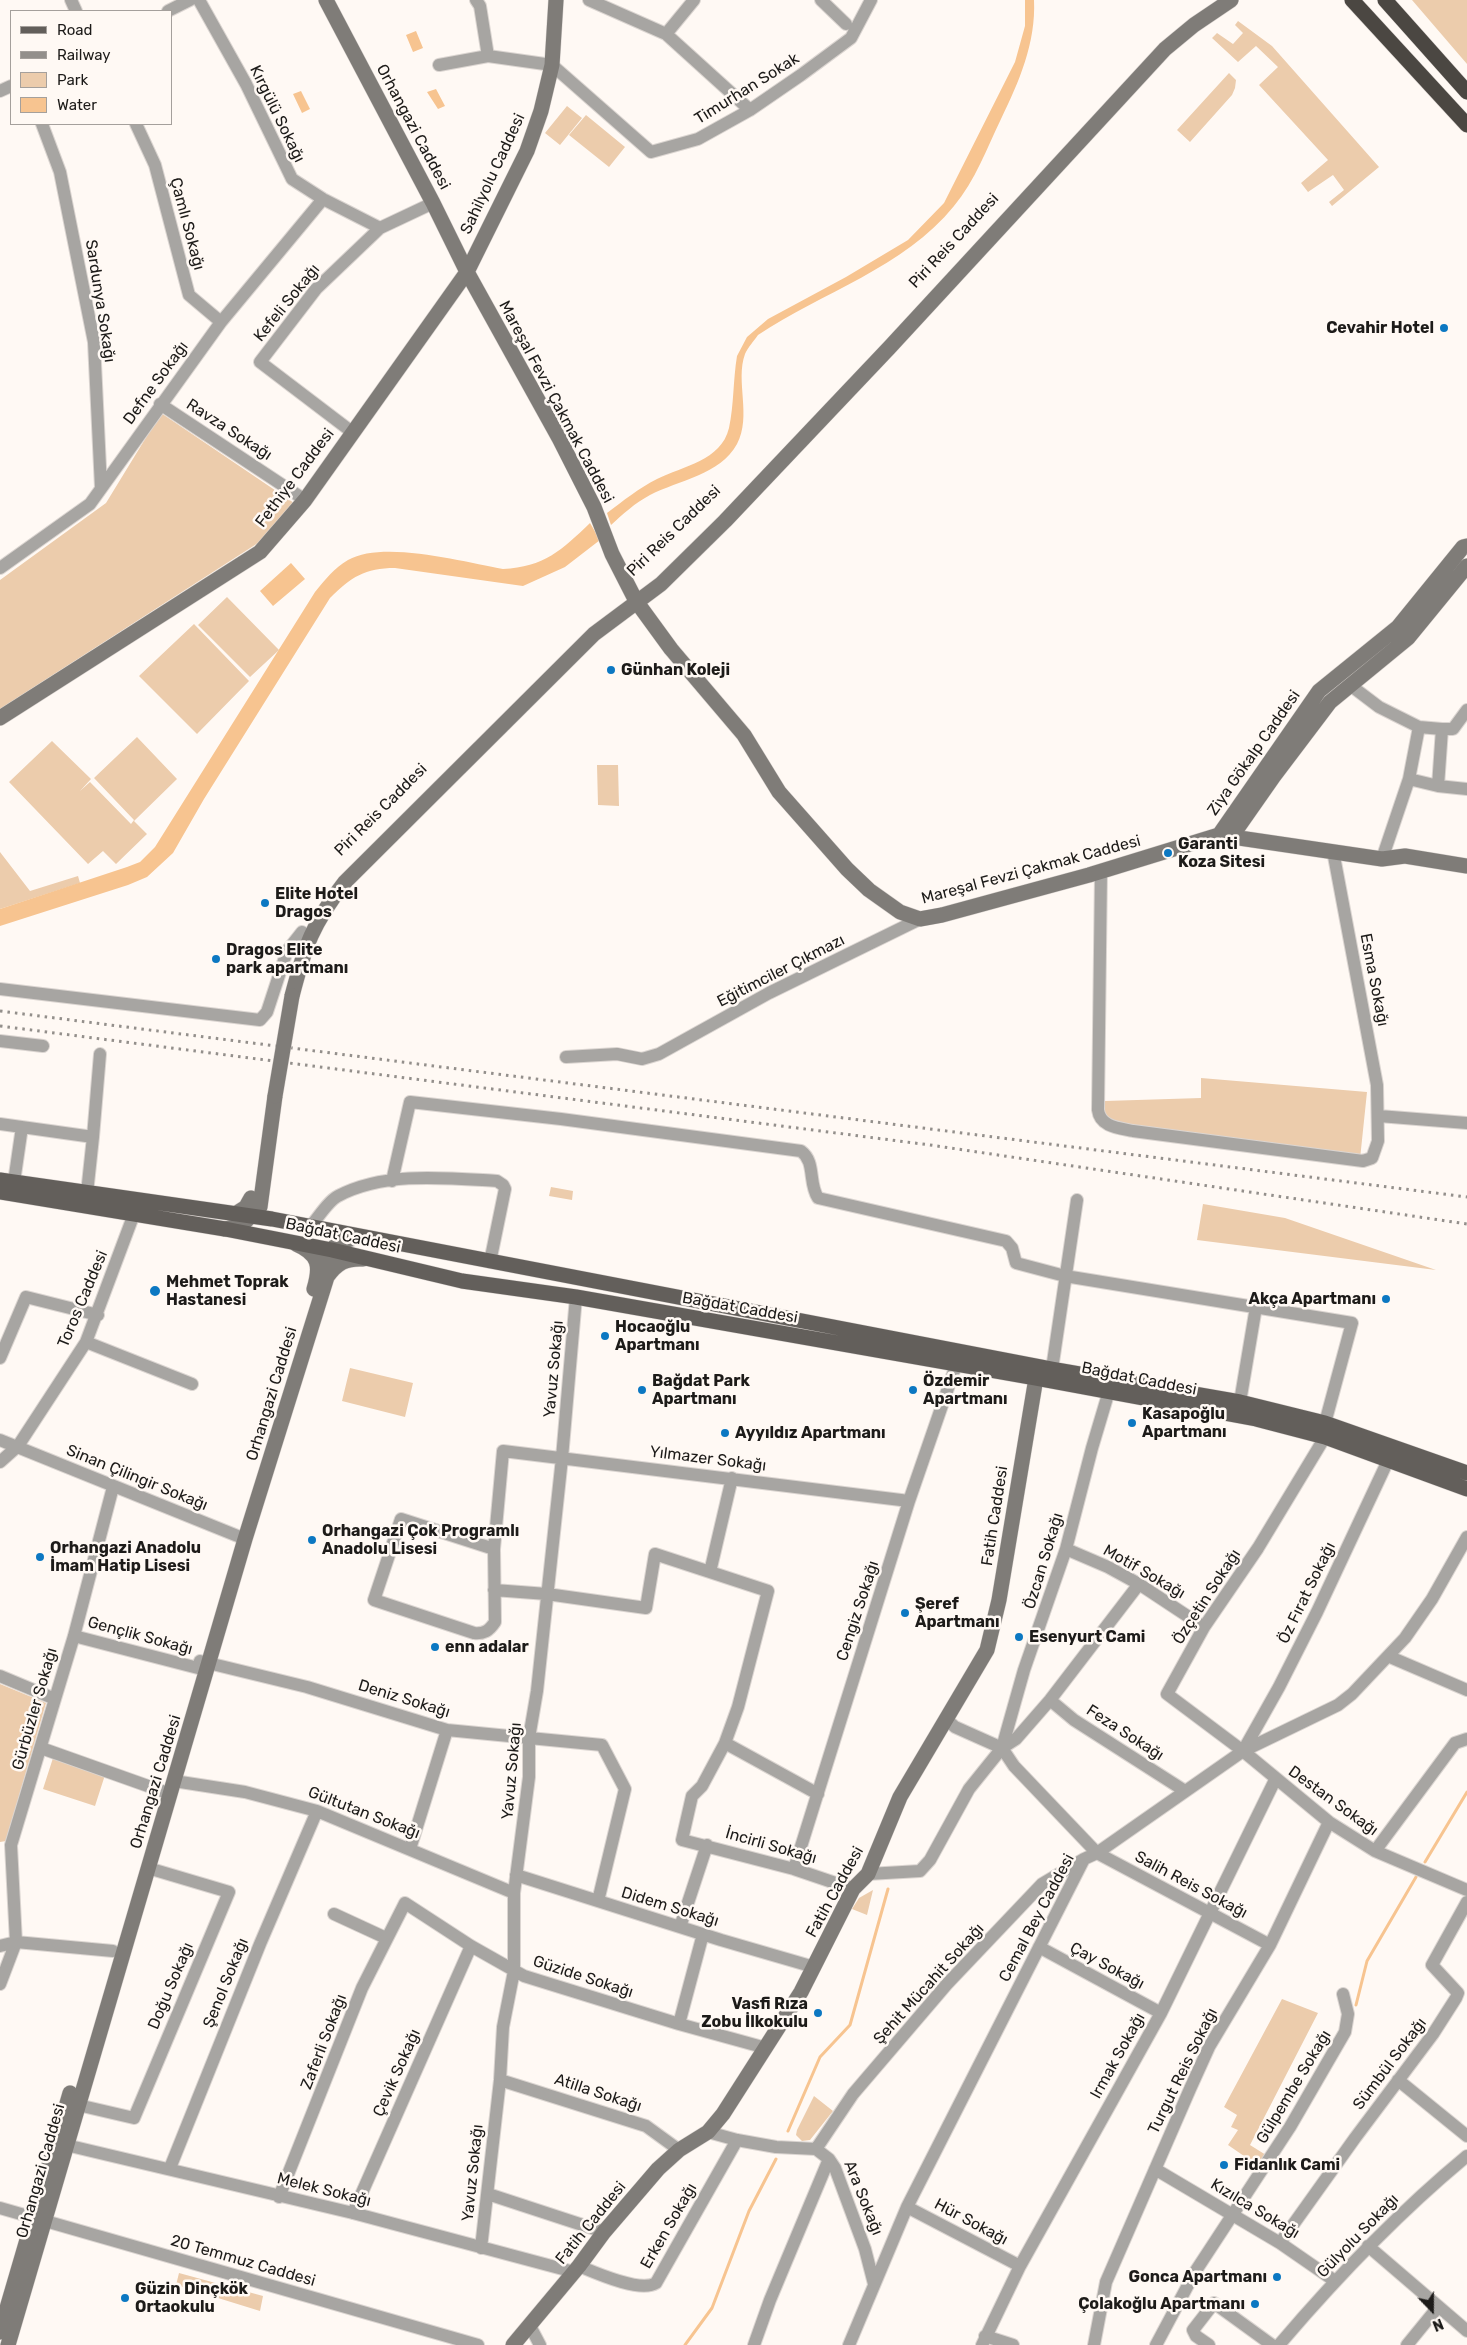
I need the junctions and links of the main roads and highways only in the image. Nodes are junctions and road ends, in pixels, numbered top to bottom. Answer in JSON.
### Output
{"nodes":[{"id":1,"x":326,"y":0,"type":"edge"},
{"id":2,"x":556,"y":0,"type":"edge"},
{"id":3,"x":1215,"y":0,"type":"edge"},
{"id":4,"x":1231,"y":0,"type":"edge"},
{"id":5,"x":1343,"y":0,"type":"edge"},
{"id":6,"x":1385,"y":0,"type":"edge"},
{"id":7,"x":1356,"y":5,"type":"edge"},
{"id":8,"x":1467,"y":92,"type":"edge"},
{"id":9,"x":1467,"y":126,"type":"edge"},
{"id":10,"x":467,"y":272,"type":"junction"},
{"id":11,"x":1467,"y":546,"type":"edge"},
{"id":12,"x":1467,"y":566,"type":"edge"},
{"id":13,"x":634,"y":598,"type":"junction"},
{"id":14,"x":0,"y":718,"type":"edge"},
{"id":15,"x":1226,"y":836,"type":"junction"},
{"id":16,"x":1467,"y":866,"type":"edge"},
{"id":17,"x":288,"y":996,"type":"junction"},
{"id":18,"x":7,"y":1181,"type":"edge"},
{"id":19,"x":0,"y":1192,"type":"edge"},
{"id":20,"x":254,"y":1207,"type":"junction"},
{"id":21,"x":225,"y":1230,"type":"junction"},
{"id":22,"x":358,"y":1237,"type":"junction"},
{"id":23,"x":268,"y":1238,"type":"junction"},
{"id":24,"x":294,"y":1243,"type":"junction"},
{"id":25,"x":332,"y":1250,"type":"junction"},
{"id":26,"x":471,"y":1258,"type":"junction"},
{"id":27,"x":368,"y":1259,"type":"junction"},
{"id":28,"x":526,"y":1268,"type":"junction"},
{"id":29,"x":319,"y":1272,"type":"junction"},
{"id":30,"x":462,"y":1281,"type":"junction"},
{"id":31,"x":514,"y":1288,"type":"junction"},
{"id":32,"x":1036,"y":1378,"type":"junction"},
{"id":33,"x":1325,"y":1430,"type":"junction"},
{"id":34,"x":1392,"y":1454,"type":"junction"},
{"id":35,"x":1467,"y":1474,"type":"edge"},
{"id":36,"x":1467,"y":1488,"type":"edge"},
{"id":37,"x":242,"y":1538,"type":"junction"},
{"id":38,"x":167,"y":1784,"type":"junction"},
{"id":39,"x":38,"y":2220,"type":"junction"},
{"id":40,"x":0,"y":2332,"type":"edge"},
{"id":41,"x":8,"y":2345,"type":"edge"},
{"id":42,"x":513,"y":2345,"type":"edge"}],
"edges":[{"from":1,"to":10,"type":"main road","name":"Orhangazi Caddesi"},
{"from":2,"to":10,"type":"main road","name":"Sahilyolu Caddesi"},
{"from":3,"to":13,"type":"main road","name":"Piri Reis Caddesi"},
{"from":4,"to":13,"type":"main road","name":"Piri Reis Caddesi"},
{"from":5,"to":7,"type":"highway"},
{"from":6,"to":8,"type":"highway"},
{"from":7,"to":9,"type":"highway"},
{"from":10,"to":13,"type":"main road","name":"Mareşal Fevzi Çakmak Caddesi"},
{"from":10,"to":14,"type":"main road","name":"Fethiye Caddesi"},
{"from":11,"to":15,"type":"main road","name":"Ziya Gökalp Caddesi"},
{"from":12,"to":15,"type":"main road","name":"Ziya Gökalp Caddesi"},
{"from":13,"to":15,"type":"main road","name":"Mareşal Fevzi Çakmak Caddesi"},
{"from":13,"to":17,"type":"main road","name":"Piri Reis Caddesi"},
{"from":13,"to":17,"type":"main road","name":"Piri Reis Caddesi"},
{"from":15,"to":16,"type":"main road","name":"Mareşal Fevzi Çakmak Caddesi"},
{"from":17,"to":20,"type":"main road","name":"Piri Reis Caddesi","bridge":true},
{"from":18,"to":20,"type":"main road","name":"Bağdat Caddesi"},
{"from":19,"to":21,"type":"main road","name":"Bağdat Caddesi"},
{"from":20,"to":21,"type":"main road"},
{"from":20,"to":22,"type":"main road","name":"Bağdat Caddesi"},
{"from":20,"to":23,"type":"main road"},
{"from":21,"to":23,"type":"main road","name":"Bağdat Caddesi"},
{"from":22,"to":25,"type":"main road"},
{"from":22,"to":26,"type":"main road","name":"Bağdat Caddesi"},
{"from":23,"to":24,"type":"main road","name":"Bağdat Caddesi"},
{"from":24,"to":25,"type":"main road","name":"Bağdat Caddesi"},
{"from":24,"to":29,"type":"main road"},
{"from":25,"to":27,"type":"main road","name":"Bağdat Caddesi"},
{"from":25,"to":29,"type":"main road","name":"Orhangazi Caddesi"},
{"from":26,"to":28,"type":"main road","name":"Bağdat Caddesi"},
{"from":26,"to":30,"type":"main road"},
{"from":27,"to":30,"type":"main road","name":"Bağdat Caddesi"},
{"from":27,"to":37,"type":"main road","name":"Orhangazi Caddesi"},
{"from":28,"to":31,"type":"main road"},
{"from":28,"to":33,"type":"main road","name":"Bağdat Caddesi"},
{"from":29,"to":37,"type":"main road","name":"Orhangazi Caddesi"},
{"from":30,"to":31,"type":"main road","name":"Bağdat Caddesi"},
{"from":31,"to":32,"type":"main road","name":"Bağdat Caddesi"},
{"from":32,"to":33,"type":"main road","name":"Bağdat Caddesi"},
{"from":32,"to":42,"type":"main road","name":"Fatih Caddesi"},
{"from":33,"to":34,"type":"main road","name":"Bağdat Caddesi"},
{"from":34,"to":35,"type":"main road","name":"Bağdat Caddesi"},
{"from":34,"to":36,"type":"main road","name":"Bağdat Caddesi"},
{"from":37,"to":38,"type":"main road","name":"Orhangazi Caddesi"},
{"from":38,"to":39,"type":"main road","name":"Orhangazi Caddesi"},
{"from":38,"to":39,"type":"main road","name":"Orhangazi Caddesi"},
{"from":39,"to":40,"type":"main road","name":"Orhangazi Caddesi"},
{"from":39,"to":41,"type":"main road","name":"Orhangazi Caddesi"}]}
